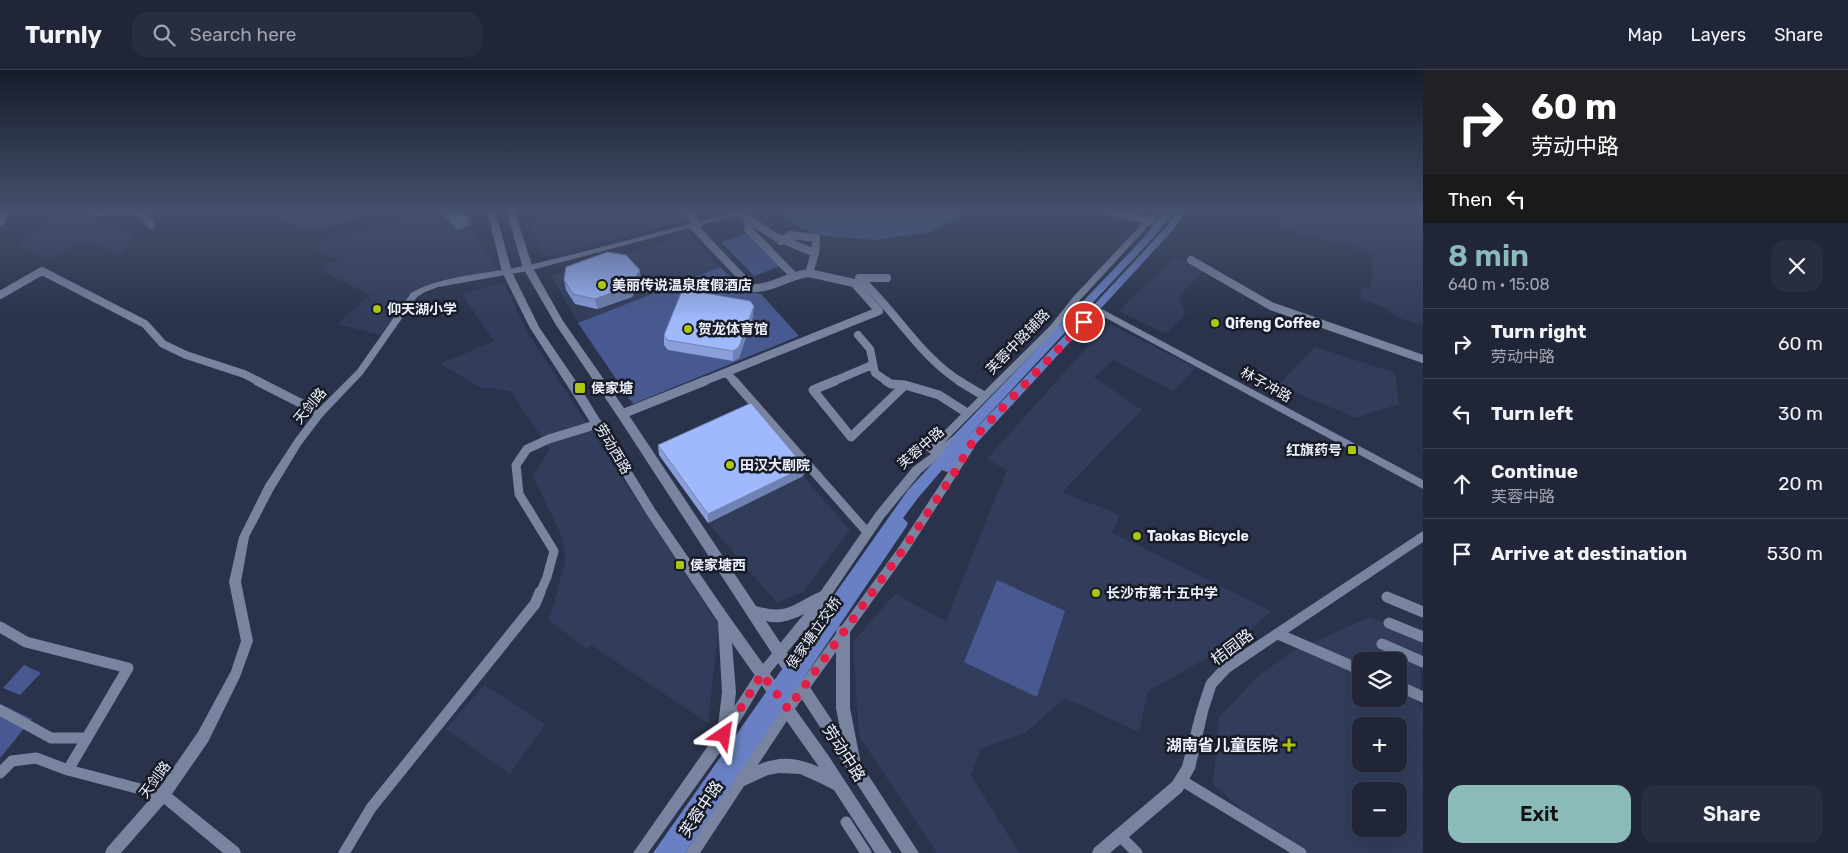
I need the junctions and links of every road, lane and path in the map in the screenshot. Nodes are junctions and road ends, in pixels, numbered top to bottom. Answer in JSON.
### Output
{"nodes":[{"id":1,"x":500,"y":247,"type":"edge"},
{"id":2,"x":521,"y":247,"type":"edge"},
{"id":3,"x":614,"y":247,"type":"edge"},
{"id":4,"x":715,"y":247,"type":"edge"},
{"id":5,"x":765,"y":247,"type":"edge"},
{"id":6,"x":799,"y":247,"type":"edge"},
{"id":7,"x":816,"y":247,"type":"edge"},
{"id":8,"x":1126,"y":247,"type":"edge"},
{"id":9,"x":1140,"y":247,"type":"edge"},
{"id":10,"x":1153,"y":247,"type":"edge"},
{"id":11,"x":816,"y":253,"type":"junction"},
{"id":12,"x":1191,"y":260,"type":"dead end"},
{"id":13,"x":528,"y":268,"type":"junction"},
{"id":14,"x":507,"y":272,"type":"junction"},
{"id":15,"x":809,"y":273,"type":"junction"},
{"id":16,"x":793,"y":275,"type":"junction"},
{"id":17,"x":887,"y":278,"type":"dead end"},
{"id":18,"x":0,"y":295,"type":"edge"},
{"id":19,"x":1096,"y":309,"type":"junction"},
{"id":20,"x":858,"y":335,"type":"dead end"},
{"id":21,"x":1423,"y":359,"type":"edge"},
{"id":22,"x":872,"y":365,"type":"junction"},
{"id":23,"x":727,"y":373,"type":"junction"},
{"id":24,"x":905,"y":385,"type":"junction"},
{"id":25,"x":984,"y":396,"type":"junction"},
{"id":26,"x":320,"y":413,"type":"junction"},
{"id":27,"x":967,"y":413,"type":"junction"},
{"id":28,"x":622,"y":414,"type":"junction"},
{"id":29,"x":598,"y":424,"type":"junction"},
{"id":30,"x":960,"y":436,"type":"junction"},
{"id":31,"x":976,"y":436,"type":"junction"},
{"id":32,"x":940,"y":468,"type":"junction"},
{"id":33,"x":917,"y":470,"type":"junction"},
{"id":34,"x":1423,"y":485,"type":"edge"},
{"id":35,"x":867,"y":532,"type":"junction"},
{"id":36,"x":1423,"y":536,"type":"edge"},
{"id":37,"x":822,"y":597,"type":"junction"},
{"id":38,"x":1387,"y":597,"type":"dead end"},
{"id":39,"x":752,"y":611,"type":"junction"},
{"id":40,"x":1423,"y":612,"type":"edge"},
{"id":41,"x":724,"y":620,"type":"junction"},
{"id":42,"x":1389,"y":623,"type":"dead end"},
{"id":43,"x":0,"y":628,"type":"edge"},
{"id":44,"x":843,"y":631,"type":"junction"},
{"id":45,"x":1278,"y":634,"type":"junction"},
{"id":46,"x":1423,"y":637,"type":"edge"},
{"id":47,"x":1382,"y":644,"type":"dead end"},
{"id":48,"x":779,"y":652,"type":"junction"},
{"id":49,"x":1423,"y":662,"type":"edge"},
{"id":50,"x":1352,"y":666,"type":"edge"},
{"id":51,"x":762,"y":674,"type":"junction"},
{"id":52,"x":803,"y":688,"type":"junction"},
{"id":53,"x":1407,"y":690,"type":"edge"},
{"id":54,"x":1423,"y":697,"type":"edge"},
{"id":55,"x":788,"y":709,"type":"junction"},
{"id":56,"x":0,"y":710,"type":"edge"},
{"id":57,"x":724,"y":735,"type":"junction"},
{"id":58,"x":87,"y":738,"type":"junction"},
{"id":59,"x":68,"y":770,"type":"junction"},
{"id":60,"x":856,"y":771,"type":"junction"},
{"id":61,"x":0,"y":773,"type":"edge"},
{"id":62,"x":742,"y":780,"type":"junction"},
{"id":63,"x":1181,"y":780,"type":"junction"},
{"id":64,"x":840,"y":786,"type":"junction"},
{"id":65,"x":163,"y":795,"type":"junction"},
{"id":66,"x":846,"y":822,"type":"dead end"},
{"id":67,"x":1120,"y":836,"type":"junction"},
{"id":68,"x":112,"y":853,"type":"edge"},
{"id":69,"x":234,"y":853,"type":"edge"},
{"id":70,"x":344,"y":853,"type":"edge"},
{"id":71,"x":640,"y":853,"type":"edge"},
{"id":72,"x":662,"y":853,"type":"edge"},
{"id":73,"x":674,"y":853,"type":"edge"},
{"id":74,"x":692,"y":853,"type":"edge"},
{"id":75,"x":866,"y":853,"type":"edge"},
{"id":76,"x":884,"y":853,"type":"edge"},
{"id":77,"x":911,"y":853,"type":"edge"},
{"id":78,"x":1100,"y":853,"type":"edge"},
{"id":79,"x":1137,"y":853,"type":"edge"},
{"id":80,"x":1301,"y":853,"type":"edge"}],
"edges":[{"from":1,"to":14,"type":"main road","name":"劳动西路"},
{"from":2,"to":13,"type":"main road","name":"劳动西路"},
{"from":3,"to":13,"type":"street","name":"天剑路"},
{"from":4,"to":16,"type":"street"},
{"from":5,"to":16,"type":"street"},
{"from":6,"to":11,"type":"street"},
{"from":7,"to":11,"type":"street"},
{"from":8,"to":25,"type":"street","name":"芙蓉中路辅路"},
{"from":9,"to":30,"type":"main road","name":"芙蓉中路"},
{"from":10,"to":19,"type":"main road"},
{"from":11,"to":15,"type":"street"},
{"from":12,"to":21,"type":"street"},
{"from":13,"to":14,"type":"street","name":"天剑路"},
{"from":13,"to":28,"type":"main road","name":"劳动西路"},
{"from":14,"to":26,"type":"street","name":"天剑路"},
{"from":14,"to":29,"type":"main road","name":"劳动西路"},
{"from":15,"to":16,"type":"street"},
{"from":15,"to":23,"type":"street"},
{"from":17,"to":25,"type":"street"},
{"from":18,"to":26,"type":"street"},
{"from":19,"to":31,"type":"main road"},
{"from":19,"to":34,"type":"street","name":"林子冲路"},
{"from":20,"to":22,"type":"street"},
{"from":22,"to":24,"type":"street"},
{"from":22,"to":24,"type":"street"},
{"from":23,"to":28,"type":"street"},
{"from":23,"to":35,"type":"street"},
{"from":24,"to":27,"type":"street"},
{"from":25,"to":27,"type":"street","name":"芙蓉中路辅路"},
{"from":26,"to":65,"type":"street","name":"天剑路"},
{"from":27,"to":33,"type":"street","name":"芙蓉中路辅路"},
{"from":28,"to":39,"type":"main road","name":"劳动西路"},
{"from":29,"to":41,"type":"main road","name":"劳动西路"},
{"from":29,"to":70,"type":"street"},
{"from":30,"to":32,"type":"main road"},
{"from":30,"to":33,"type":"street","name":"芙蓉中路"},
{"from":31,"to":32,"type":"main road"},
{"from":31,"to":44,"type":"street"},
{"from":32,"to":72,"type":"main road","name":"侯家塘立交桥"},
{"from":32,"to":73,"type":"main road","name":"侯家塘立交桥"},
{"from":33,"to":35,"type":"street","name":"芙蓉中路"},
{"from":35,"to":37,"type":"street","name":"芙蓉中路"},
{"from":36,"to":45,"type":"street","name":"桔园路"},
{"from":37,"to":39,"type":"main road"},
{"from":37,"to":48,"type":"street","name":"芙蓉中路"},
{"from":38,"to":40,"type":"street"},
{"from":39,"to":48,"type":"main road","name":"劳动西路"},
{"from":41,"to":51,"type":"main road","name":"劳动西路"},
{"from":41,"to":57,"type":"main road"},
{"from":42,"to":46,"type":"street"},
{"from":43,"to":58,"type":"street"},
{"from":44,"to":52,"type":"street"},
{"from":44,"to":60,"type":"main road"},
{"from":45,"to":50,"type":"street"},
{"from":45,"to":63,"type":"street","name":"桔园路"},
{"from":47,"to":49,"type":"street"},
{"from":48,"to":51,"type":"street","name":"芙蓉中路"},
{"from":48,"to":52,"type":"main road","name":"劳动中路"},
{"from":51,"to":55,"type":"main road","name":"劳动中路"},
{"from":51,"to":57,"type":"street","name":"芙蓉中路"},
{"from":52,"to":55,"type":"street","name":"芙蓉中路"},
{"from":52,"to":60,"type":"main road","name":"劳动中路"},
{"from":53,"to":54,"type":"street"},
{"from":55,"to":62,"type":"street","name":"芙蓉中路"},
{"from":55,"to":64,"type":"main road","name":"劳动中路"},
{"from":56,"to":58,"type":"street"},
{"from":57,"to":71,"type":"street","name":"芙蓉中路"},
{"from":58,"to":59,"type":"street"},
{"from":59,"to":61,"type":"street"},
{"from":59,"to":65,"type":"street"},
{"from":60,"to":77,"type":"main road","name":"劳动中路"},
{"from":62,"to":64,"type":"main road"},
{"from":62,"to":74,"type":"street","name":"芙蓉中路"},
{"from":63,"to":67,"type":"street","name":"桔园路"},
{"from":63,"to":80,"type":"street"},
{"from":64,"to":76,"type":"main road","name":"劳动中路"},
{"from":65,"to":68,"type":"street","name":"天剑路"},
{"from":65,"to":69,"type":"street"},
{"from":66,"to":75,"type":"street"},
{"from":67,"to":78,"type":"street","name":"桔园路"},
{"from":67,"to":79,"type":"street"}]}
